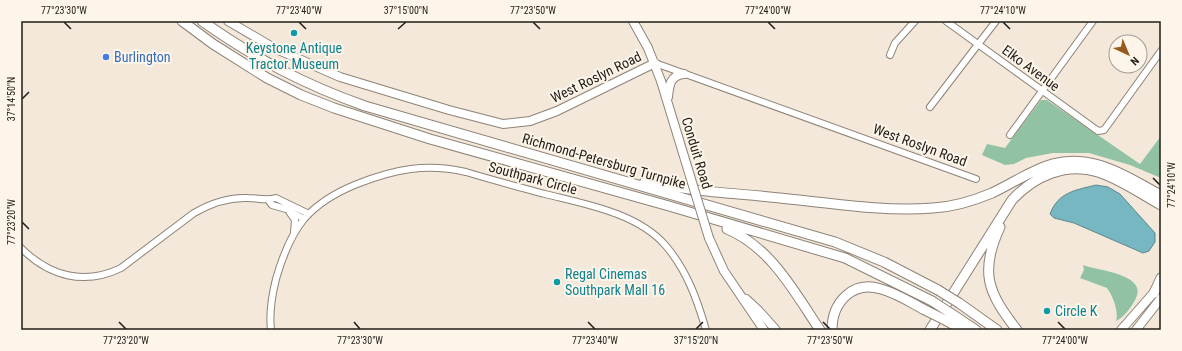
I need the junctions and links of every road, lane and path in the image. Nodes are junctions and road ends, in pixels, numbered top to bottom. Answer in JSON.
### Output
{"nodes":[{"id":1,"x":182,"y":21,"type":"edge"},
{"id":2,"x":202,"y":21,"type":"edge"},
{"id":3,"x":228,"y":21,"type":"edge"},
{"id":4,"x":633,"y":21,"type":"edge"},
{"id":5,"x":915,"y":21,"type":"edge"},
{"id":6,"x":946,"y":21,"type":"edge"},
{"id":7,"x":996,"y":21,"type":"edge"},
{"id":8,"x":1093,"y":21,"type":"edge"},
{"id":9,"x":978,"y":44,"type":"junction"},
{"id":10,"x":1161,"y":51,"type":"edge"},
{"id":11,"x":890,"y":55,"type":"dead end"},
{"id":12,"x":655,"y":63,"type":"junction"},
{"id":13,"x":684,"y":74,"type":"junction"},
{"id":14,"x":1042,"y":91,"type":"junction"},
{"id":15,"x":668,"y":102,"type":"junction"},
{"id":16,"x":930,"y":107,"type":"dead end"},
{"id":17,"x":1010,"y":134,"type":"dead end"},
{"id":18,"x":1083,"y":162,"type":"junction"},
{"id":19,"x":573,"y":166,"type":"junction"},
{"id":20,"x":976,"y":178,"type":"dead end"},
{"id":21,"x":1029,"y":185,"type":"junction"},
{"id":22,"x":1148,"y":188,"type":"junction"},
{"id":23,"x":1161,"y":190,"type":"edge"},
{"id":24,"x":268,"y":200,"type":"junction"},
{"id":25,"x":1160,"y":203,"type":"edge"},
{"id":26,"x":669,"y":206,"type":"junction"},
{"id":27,"x":286,"y":209,"type":"junction"},
{"id":28,"x":306,"y":217,"type":"junction"},
{"id":29,"x":294,"y":235,"type":"junction"},
{"id":30,"x":21,"y":248,"type":"edge"},
{"id":31,"x":1161,"y":278,"type":"edge"},
{"id":32,"x":1161,"y":283,"type":"edge"},
{"id":33,"x":738,"y":291,"type":"junction"},
{"id":34,"x":1157,"y":295,"type":"edge"},
{"id":35,"x":950,"y":318,"type":"junction"},
{"id":36,"x":271,"y":330,"type":"edge"},
{"id":37,"x":706,"y":330,"type":"edge"},
{"id":38,"x":764,"y":330,"type":"edge"},
{"id":39,"x":776,"y":330,"type":"edge"},
{"id":40,"x":820,"y":330,"type":"edge"},
{"id":41,"x":832,"y":330,"type":"edge"},
{"id":42,"x":926,"y":330,"type":"edge"},
{"id":43,"x":930,"y":330,"type":"edge"},
{"id":44,"x":962,"y":330,"type":"edge"},
{"id":45,"x":976,"y":330,"type":"edge"},
{"id":46,"x":997,"y":330,"type":"edge"},
{"id":47,"x":1017,"y":330,"type":"edge"},
{"id":48,"x":1121,"y":330,"type":"edge"},
{"id":49,"x":1136,"y":330,"type":"edge"}],
"edges":[{"from":1,"to":26,"type":"highway","name":"Richmond-Petersburg Turnpike"},
{"from":2,"to":19,"type":"highway","name":"Richmond-Petersburg Turnpike"},
{"from":3,"to":12,"type":"main road","name":"West Roslyn Road"},
{"from":4,"to":12,"type":"main road","name":"Conduit Road"},
{"from":5,"to":11,"type":"street"},
{"from":6,"to":9,"type":"street","name":"Elko Avenue"},
{"from":7,"to":9,"type":"street"},
{"from":8,"to":14,"type":"street"},
{"from":9,"to":14,"type":"street","name":"Elko Avenue"},
{"from":9,"to":16,"type":"street"},
{"from":10,"to":14,"type":"street","name":"Elko Avenue"},
{"from":12,"to":13,"type":"street","name":"West Roslyn Road"},
{"from":12,"to":15,"type":"main road","name":"Conduit Road"},
{"from":13,"to":15,"type":"main road"},
{"from":13,"to":20,"type":"street","name":"West Roslyn Road"},
{"from":14,"to":17,"type":"street"},
{"from":15,"to":33,"type":"main road","name":"Conduit Road","bridge":true},
{"from":18,"to":19,"type":"highway"},
{"from":18,"to":22,"type":"highway"},
{"from":18,"to":42,"type":"highway"},
{"from":19,"to":46,"type":"highway","name":"Richmond-Petersburg Turnpike","bridge":true},
{"from":21,"to":25,"type":"highway"},
{"from":21,"to":43,"type":"highway"},
{"from":21,"to":47,"type":"highway"},
{"from":22,"to":23,"type":"highway"},
{"from":22,"to":25,"type":"highway"},
{"from":24,"to":27,"type":"street"},
{"from":24,"to":28,"type":"street"},
{"from":24,"to":30,"type":"street"},
{"from":26,"to":35,"type":"highway","name":"Richmond-Petersburg Turnpike","bridge":true},
{"from":26,"to":40,"type":"highway"},
{"from":27,"to":28,"type":"street"},
{"from":27,"to":29,"type":"street"},
{"from":28,"to":29,"type":"street","name":"Southpark Circle"},
{"from":28,"to":37,"type":"street","name":"Southpark Circle"},
{"from":29,"to":36,"type":"street","name":"Southpark Circle"},
{"from":31,"to":34,"type":"highway"},
{"from":32,"to":34,"type":"main road"},
{"from":33,"to":38,"type":"main road","name":"Conduit Road"},
{"from":33,"to":39,"type":"main road","name":"Conduit Road"},
{"from":34,"to":48,"type":"main road"},
{"from":34,"to":49,"type":"main road"},
{"from":35,"to":41,"type":"highway","bridge":true},
{"from":35,"to":44,"type":"highway"},
{"from":35,"to":45,"type":"highway","name":"Richmond-Petersburg Turnpike"}]}
